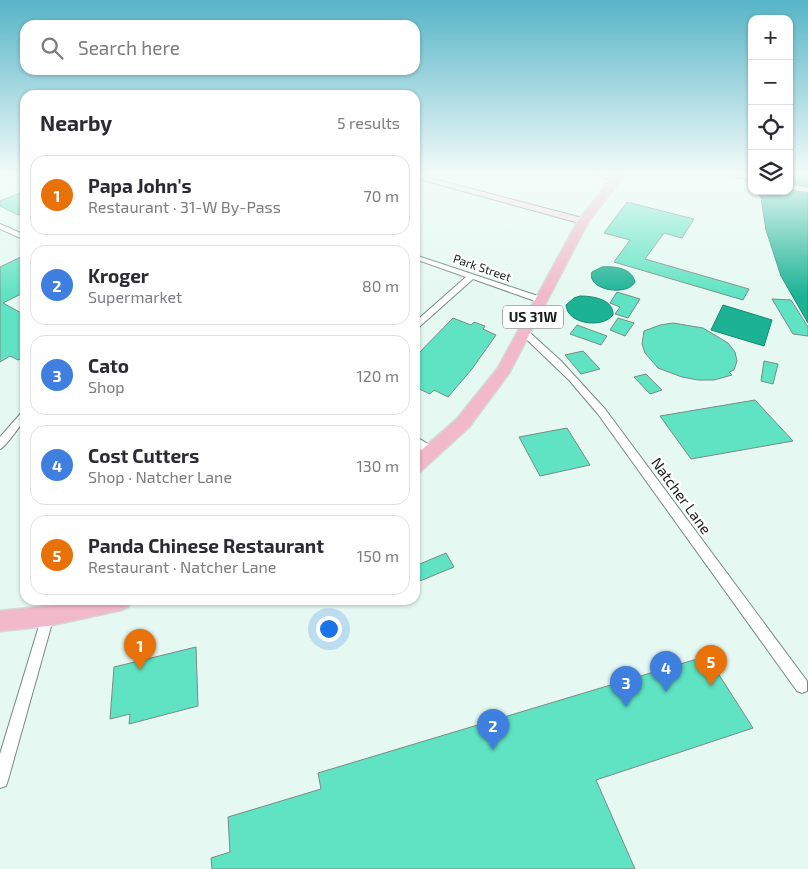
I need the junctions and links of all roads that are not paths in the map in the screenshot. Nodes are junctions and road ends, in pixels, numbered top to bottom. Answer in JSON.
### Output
{"nodes":[{"id":1,"x":555,"y":214,"type":"edge"},
{"id":2,"x":589,"y":214,"type":"edge"},
{"id":3,"x":583,"y":221,"type":"junction"},
{"id":4,"x":0,"y":226,"type":"edge"},
{"id":5,"x":20,"y":236,"type":"edge"},
{"id":6,"x":420,"y":259,"type":"edge"},
{"id":7,"x":472,"y":276,"type":"junction"},
{"id":8,"x":541,"y":300,"type":"junction"},
{"id":9,"x":420,"y":322,"type":"edge"},
{"id":10,"x":525,"y":333,"type":"junction"},
{"id":11,"x":20,"y":419,"type":"edge"},
{"id":12,"x":0,"y":445,"type":"edge"},
{"id":13,"x":421,"y":458,"type":"edge"},
{"id":14,"x":98,"y":605,"type":"edge"},
{"id":15,"x":48,"y":616,"type":"junction"},
{"id":16,"x":0,"y":621,"type":"edge"},
{"id":17,"x":802,"y":686,"type":"dead end"},
{"id":18,"x":0,"y":780,"type":"edge"}],
"edges":[{"from":1,"to":3,"type":"street"},
{"from":2,"to":3,"type":"main road","number":"US 31W"},
{"from":3,"to":8,"type":"main road","number":"US 31W"},
{"from":4,"to":5,"type":"street"},
{"from":6,"to":7,"type":"street","name":"Park Street"},
{"from":7,"to":8,"type":"street","name":"Park Street"},
{"from":7,"to":9,"type":"street"},
{"from":8,"to":10,"type":"main road","number":"US 31W"},
{"from":10,"to":13,"type":"main road","number":"US 31W"},
{"from":10,"to":17,"type":"street","name":"Natcher Lane"},
{"from":11,"to":12,"type":"street"},
{"from":14,"to":15,"type":"main road"},
{"from":15,"to":16,"type":"main road"},
{"from":15,"to":18,"type":"street"}]}
